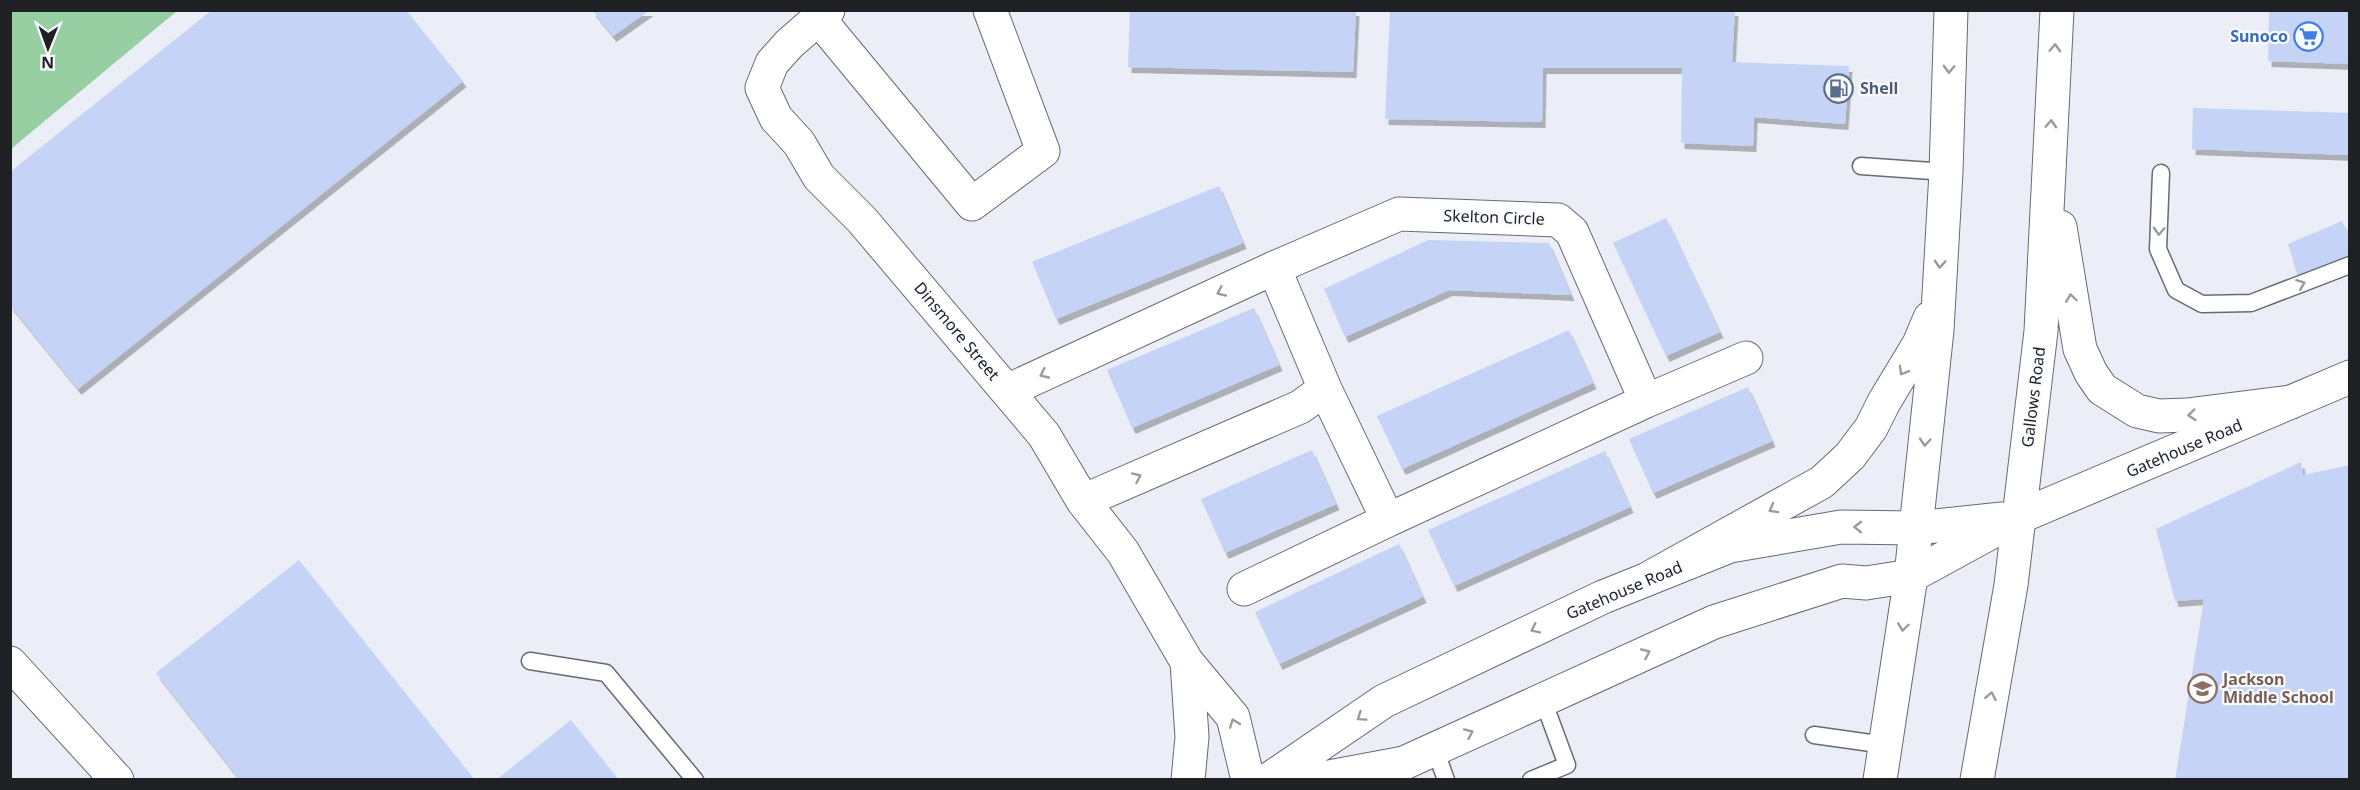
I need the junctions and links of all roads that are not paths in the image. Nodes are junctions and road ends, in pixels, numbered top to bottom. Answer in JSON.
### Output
{"nodes":[{"id":1,"x":990,"y":10,"type":"edge"},
{"id":2,"x":1951,"y":10,"type":"edge"},
{"id":3,"x":2057,"y":10,"type":"edge"},
{"id":4,"x":824,"y":15,"type":"edge"},
{"id":5,"x":2050,"y":156,"type":"junction"},
{"id":6,"x":1861,"y":166,"type":"dead end"},
{"id":7,"x":1946,"y":172,"type":"junction"},
{"id":8,"x":2161,"y":173,"type":"dead end"},
{"id":9,"x":2349,"y":265,"type":"edge"},
{"id":10,"x":1274,"y":268,"type":"junction"},
{"id":11,"x":1938,"y":300,"type":"junction"},
{"id":12,"x":1746,"y":358,"type":"dead end"},
{"id":13,"x":2349,"y":377,"type":"edge"},
{"id":14,"x":1325,"y":389,"type":"junction"},
{"id":15,"x":1007,"y":391,"type":"junction"},
{"id":16,"x":1646,"y":401,"type":"junction"},
{"id":17,"x":2291,"y":402,"type":"junction"},
{"id":18,"x":1083,"y":501,"type":"junction"},
{"id":19,"x":2019,"y":517,"type":"junction"},
{"id":20,"x":1388,"y":520,"type":"junction"},
{"id":21,"x":1916,"y":528,"type":"junction"},
{"id":22,"x":1911,"y":576,"type":"junction"},
{"id":23,"x":1651,"y":577,"type":"junction"},
{"id":24,"x":1244,"y":590,"type":"dead end"},
{"id":25,"x":530,"y":661,"type":"dead end"},
{"id":26,"x":1187,"y":662,"type":"junction"},
{"id":27,"x":10,"y":663,"type":"edge"},
{"id":28,"x":1542,"y":700,"type":"junction"},
{"id":29,"x":1814,"y":735,"type":"dead end"},
{"id":30,"x":1885,"y":745,"type":"junction"},
{"id":31,"x":1435,"y":749,"type":"junction"},
{"id":32,"x":1309,"y":771,"type":"edge"},
{"id":33,"x":117,"y":780,"type":"edge"},
{"id":34,"x":695,"y":780,"type":"edge"},
{"id":35,"x":1188,"y":780,"type":"edge"},
{"id":36,"x":1248,"y":780,"type":"edge"},
{"id":37,"x":1268,"y":780,"type":"edge"},
{"id":38,"x":1446,"y":780,"type":"edge"},
{"id":39,"x":1531,"y":780,"type":"edge"},
{"id":40,"x":1880,"y":780,"type":"edge"},
{"id":41,"x":1977,"y":780,"type":"edge"}],
"edges":[{"from":1,"to":4,"type":"street","name":"Dinsmore Street"},
{"from":2,"to":7,"type":"street","one_way":true},
{"from":5,"to":3,"type":"street","name":"Gallows Road","one_way":true},
{"from":4,"to":15,"type":"street","name":"Dinsmore Street"},
{"from":17,"to":5,"type":"street","one_way":true},
{"from":5,"to":19,"type":"street","name":"Gallows Road"},
{"from":6,"to":7,"type":"lane"},
{"from":7,"to":11,"type":"street","one_way":true},
{"from":8,"to":9,"type":"lane","one_way":true},
{"from":10,"to":14,"type":"street"},
{"from":10,"to":15,"type":"street","name":"Skelton Circle","one_way":true},
{"from":10,"to":16,"type":"street","name":"Skelton Circle"},
{"from":11,"to":21,"type":"street","one_way":true},
{"from":11,"to":23,"type":"street","one_way":true},
{"from":12,"to":16,"type":"street"},
{"from":13,"to":17,"type":"street","name":"Gatehouse Road"},
{"from":18,"to":14,"type":"street","one_way":true},
{"from":14,"to":20,"type":"street"},
{"from":15,"to":18,"type":"street","name":"Dinsmore Street"},
{"from":16,"to":20,"type":"street"},
{"from":17,"to":19,"type":"street","name":"Gatehouse Road"},
{"from":18,"to":26,"type":"street","name":"Dinsmore Street"},
{"from":19,"to":21,"type":"street","name":"Gatehouse Road"},
{"from":19,"to":22,"type":"street","name":"Gatehouse Road"},
{"from":41,"to":19,"type":"street","name":"Gallows Road","one_way":true},
{"from":20,"to":24,"type":"street"},
{"from":21,"to":22,"type":"street"},
{"from":21,"to":23,"type":"street","name":"Gatehouse Road","one_way":true},
{"from":28,"to":22,"type":"street","name":"Gatehouse Road","one_way":true},
{"from":22,"to":30,"type":"street","one_way":true},
{"from":23,"to":32,"type":"street","name":"Gatehouse Road","one_way":true},
{"from":25,"to":34,"type":"lane"},
{"from":26,"to":35,"type":"street","name":"Dinsmore Street"},
{"from":36,"to":26,"type":"street","name":"Dinsmore Street","one_way":true},
{"from":27,"to":33,"type":"street"},
{"from":31,"to":28,"type":"street","name":"Gatehouse Road","one_way":true},
{"from":28,"to":39,"type":"lane"},
{"from":29,"to":30,"type":"lane"},
{"from":30,"to":40,"type":"street"},
{"from":31,"to":32,"type":"street","name":"Gatehouse Road"},
{"from":31,"to":38,"type":"lane"},
{"from":32,"to":37,"type":"street","name":"Gatehouse Road"}]}
